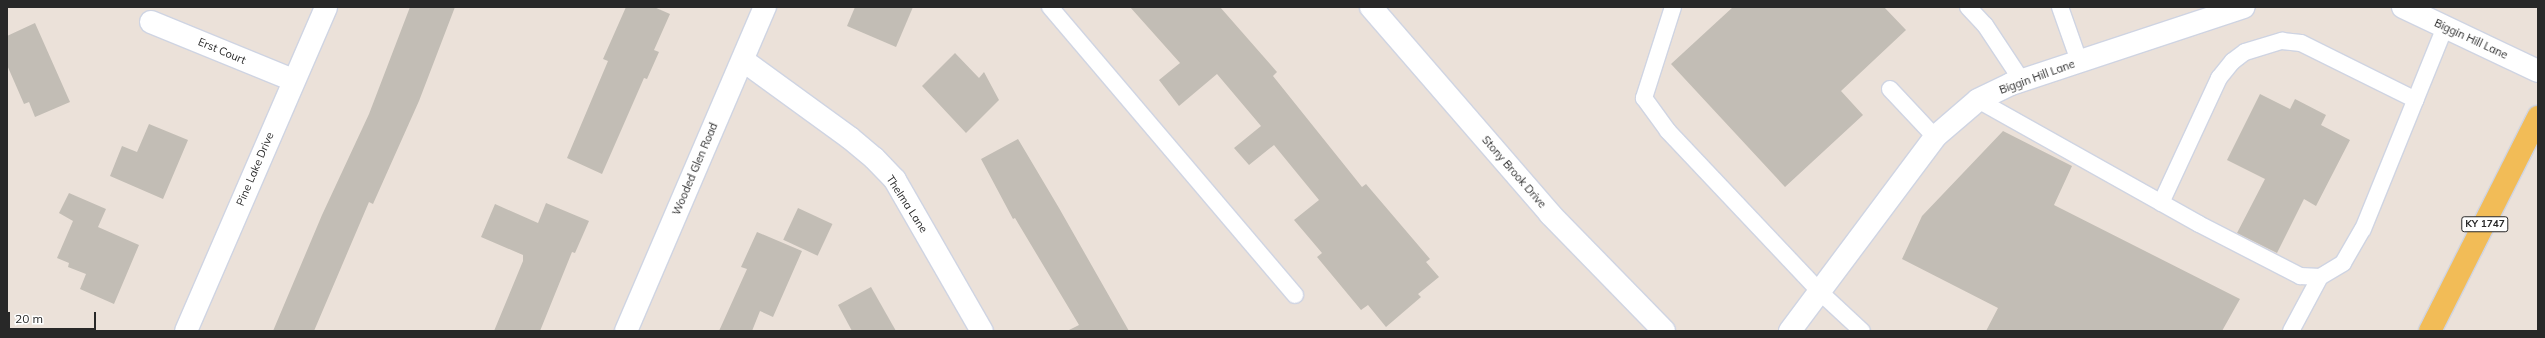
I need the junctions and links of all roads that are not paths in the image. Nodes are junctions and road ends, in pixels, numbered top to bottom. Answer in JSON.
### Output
{"nodes":[{"id":1,"x":326,"y":7,"type":"edge"},
{"id":2,"x":765,"y":7,"type":"edge"},
{"id":3,"x":1050,"y":7,"type":"edge"},
{"id":4,"x":1371,"y":7,"type":"edge"},
{"id":5,"x":1673,"y":7,"type":"edge"},
{"id":6,"x":1968,"y":7,"type":"edge"},
{"id":7,"x":2060,"y":7,"type":"edge"},
{"id":8,"x":2244,"y":7,"type":"edge"},
{"id":9,"x":2403,"y":7,"type":"edge"},
{"id":10,"x":151,"y":22,"type":"dead end"},
{"id":11,"x":2445,"y":27,"type":"junction"},
{"id":12,"x":744,"y":61,"type":"junction"},
{"id":13,"x":2079,"y":61,"type":"junction"},
{"id":14,"x":2538,"y":71,"type":"edge"},
{"id":15,"x":293,"y":80,"type":"junction"},
{"id":16,"x":2022,"y":81,"type":"junction"},
{"id":17,"x":1890,"y":89,"type":"dead end"},
{"id":18,"x":1978,"y":100,"type":"junction"},
{"id":19,"x":2416,"y":100,"type":"junction"},
{"id":20,"x":2538,"y":117,"type":"edge"},
{"id":21,"x":1935,"y":138,"type":"junction"},
{"id":22,"x":2161,"y":203,"type":"junction"},
{"id":23,"x":2320,"y":277,"type":"junction"},
{"id":24,"x":2455,"y":281,"type":"junction"},
{"id":25,"x":1820,"y":292,"type":"junction"},
{"id":26,"x":1295,"y":295,"type":"dead end"},
{"id":27,"x":186,"y":331,"type":"edge"},
{"id":28,"x":626,"y":331,"type":"edge"},
{"id":29,"x":982,"y":331,"type":"edge"},
{"id":30,"x":1664,"y":331,"type":"edge"},
{"id":31,"x":1790,"y":331,"type":"edge"},
{"id":32,"x":1862,"y":331,"type":"edge"},
{"id":33,"x":2291,"y":331,"type":"edge"},
{"id":34,"x":2430,"y":331,"type":"edge"},
{"id":35,"x":2437,"y":331,"type":"edge"}],
"edges":[{"from":1,"to":15,"type":"street","name":"Pine Lake Drive"},
{"from":2,"to":12,"type":"street","name":"Wooded Glen Road"},
{"from":3,"to":26,"type":"lane"},
{"from":4,"to":30,"type":"street","name":"Stony Brook Drive"},
{"from":5,"to":25,"type":"lane"},
{"from":6,"to":16,"type":"lane"},
{"from":7,"to":13,"type":"lane"},
{"from":8,"to":13,"type":"street","name":"Biggin Hill Lane"},
{"from":9,"to":11,"type":"street","name":"Biggin Hill Lane"},
{"from":10,"to":15,"type":"street","name":"Erst Court"},
{"from":11,"to":14,"type":"street","name":"Biggin Hill Lane"},
{"from":11,"to":19,"type":"lane"},
{"from":12,"to":28,"type":"street","name":"Wooded Glen Road"},
{"from":12,"to":29,"type":"street","name":"Thelma Lane"},
{"from":13,"to":16,"type":"street","name":"Biggin Hill Lane"},
{"from":15,"to":27,"type":"street","name":"Pine Lake Drive"},
{"from":16,"to":18,"type":"street","name":"Biggin Hill Lane"},
{"from":17,"to":21,"type":"lane"},
{"from":18,"to":21,"type":"street","name":"Biggin Hill Lane"},
{"from":18,"to":22,"type":"lane"},
{"from":19,"to":22,"type":"lane"},
{"from":19,"to":23,"type":"lane"},
{"from":20,"to":24,"type":"main road","number":"KY 1747"},
{"from":21,"to":25,"type":"street","name":"Biggin Hill Lane"},
{"from":22,"to":23,"type":"lane"},
{"from":23,"to":33,"type":"lane"},
{"from":24,"to":34,"type":"main road","number":"KY 1747"},
{"from":24,"to":35,"type":"main road"},
{"from":25,"to":31,"type":"street","name":"Biggin Hill Lane"},
{"from":25,"to":32,"type":"lane"}]}
